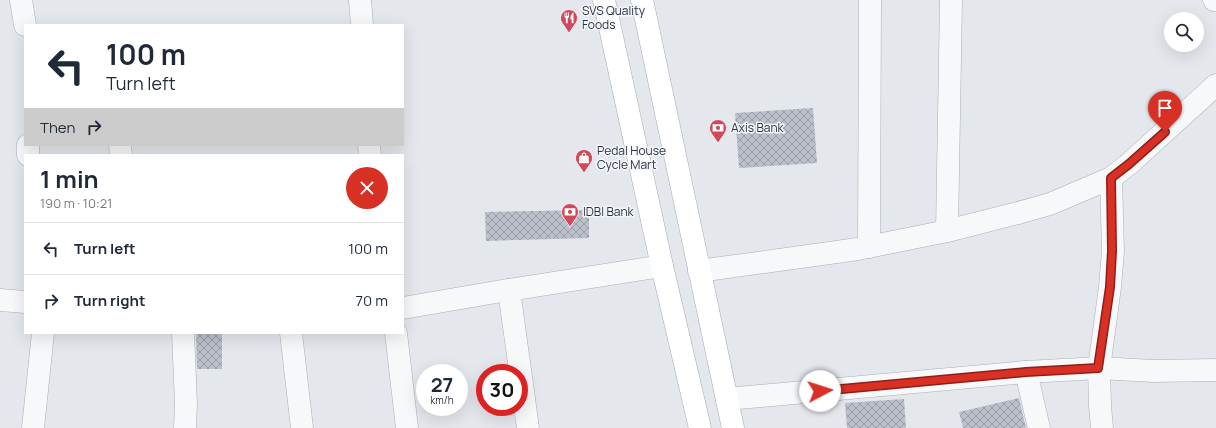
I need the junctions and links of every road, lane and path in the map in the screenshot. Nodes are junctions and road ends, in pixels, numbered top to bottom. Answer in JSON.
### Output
{"nodes":[{"id":1,"x":21,"y":0,"type":"edge"},
{"id":2,"x":360,"y":0,"type":"edge"},
{"id":3,"x":604,"y":0,"type":"edge"},
{"id":4,"x":642,"y":0,"type":"edge"},
{"id":5,"x":870,"y":0,"type":"edge"},
{"id":6,"x":951,"y":0,"type":"edge"},
{"id":7,"x":25,"y":24,"type":"edge"},
{"id":8,"x":362,"y":24,"type":"edge"},
{"id":9,"x":1216,"y":85,"type":"edge"},
{"id":10,"x":1111,"y":178,"type":"junction"},
{"id":11,"x":946,"y":231,"type":"junction"},
{"id":12,"x":869,"y":247,"type":"junction"},
{"id":13,"x":662,"y":266,"type":"junction"},
{"id":14,"x":699,"y":271,"type":"junction"},
{"id":15,"x":509,"y":290,"type":"junction"},
{"id":16,"x":0,"y":300,"type":"edge"},
{"id":17,"x":24,"y":302,"type":"edge"},
{"id":18,"x":404,"y":308,"type":"edge"},
{"id":19,"x":43,"y":334,"type":"edge"},
{"id":20,"x":183,"y":334,"type":"edge"},
{"id":21,"x":291,"y":334,"type":"edge"},
{"id":22,"x":396,"y":334,"type":"edge"},
{"id":23,"x":1098,"y":368,"type":"junction"},
{"id":24,"x":1216,"y":370,"type":"edge"},
{"id":25,"x":1026,"y":372,"type":"junction"},
{"id":26,"x":727,"y":399,"type":"junction"},
{"id":27,"x":33,"y":428,"type":"edge"},
{"id":28,"x":185,"y":428,"type":"edge"},
{"id":29,"x":302,"y":428,"type":"edge"},
{"id":30,"x":407,"y":428,"type":"edge"},
{"id":31,"x":528,"y":428,"type":"edge"},
{"id":32,"x":700,"y":428,"type":"edge"},
{"id":33,"x":733,"y":428,"type":"edge"},
{"id":34,"x":1039,"y":428,"type":"edge"},
{"id":35,"x":1102,"y":428,"type":"edge"}],
"edges":[{"from":1,"to":7,"type":"street"},
{"from":2,"to":8,"type":"street"},
{"from":3,"to":13,"type":"main road"},
{"from":4,"to":14,"type":"main road"},
{"from":5,"to":12,"type":"street"},
{"from":6,"to":11,"type":"street"},
{"from":9,"to":10,"type":"street"},
{"from":10,"to":11,"type":"street"},
{"from":10,"to":23,"type":"street"},
{"from":11,"to":12,"type":"street"},
{"from":12,"to":14,"type":"street"},
{"from":13,"to":15,"type":"street"},
{"from":13,"to":32,"type":"main road"},
{"from":14,"to":26,"type":"main road"},
{"from":15,"to":18,"type":"street"},
{"from":15,"to":31,"type":"street"},
{"from":16,"to":17,"type":"street"},
{"from":19,"to":27,"type":"street"},
{"from":20,"to":28,"type":"street"},
{"from":21,"to":29,"type":"street"},
{"from":22,"to":30,"type":"street"},
{"from":23,"to":24,"type":"street"},
{"from":23,"to":25,"type":"street"},
{"from":23,"to":35,"type":"street"},
{"from":25,"to":26,"type":"street"},
{"from":25,"to":34,"type":"street"},
{"from":26,"to":33,"type":"main road"}]}
